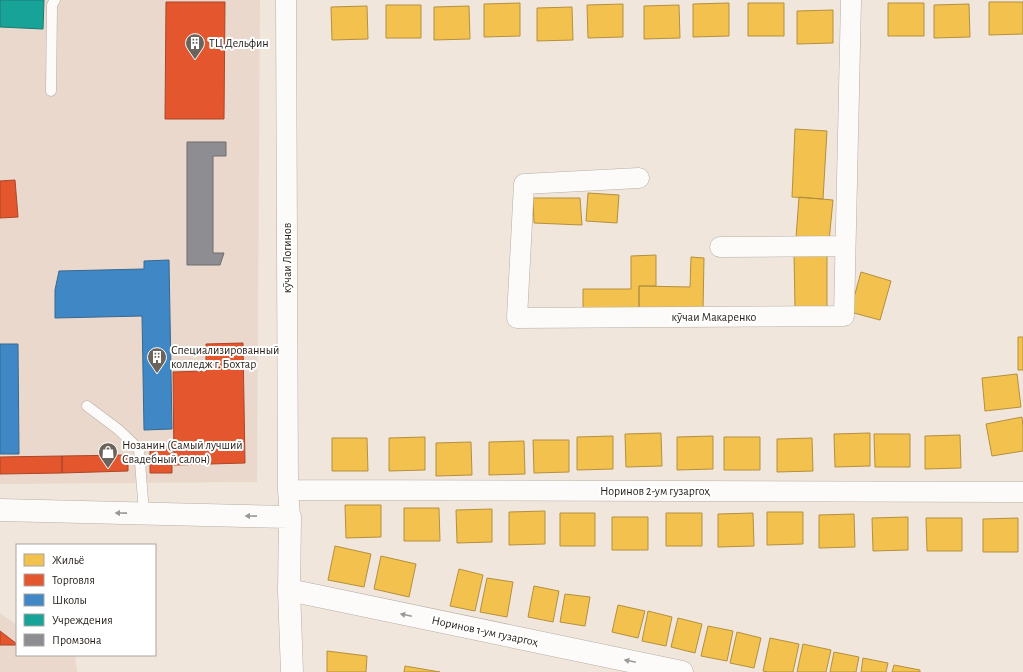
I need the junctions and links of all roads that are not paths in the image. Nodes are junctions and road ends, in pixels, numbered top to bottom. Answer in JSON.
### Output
{"nodes":[{"id":1,"x":55,"y":0,"type":"edge"},
{"id":2,"x":286,"y":0,"type":"edge"},
{"id":3,"x":851,"y":0,"type":"edge"},
{"id":4,"x":51,"y":91,"type":"dead end"},
{"id":5,"x":639,"y":178,"type":"dead end"},
{"id":6,"x":845,"y":246,"type":"junction"},
{"id":7,"x":720,"y":247,"type":"dead end"},
{"id":8,"x":87,"y":406,"type":"dead end"},
{"id":9,"x":288,"y":490,"type":"junction"},
{"id":10,"x":1023,"y":492,"type":"edge"},
{"id":11,"x":0,"y":510,"type":"edge"},
{"id":12,"x":144,"y":513,"type":"junction"},
{"id":13,"x":290,"y":516,"type":"junction"},
{"id":14,"x":290,"y":590,"type":"junction"},
{"id":15,"x":292,"y":672,"type":"edge"},
{"id":16,"x":682,"y":672,"type":"edge"}],
"edges":[{"from":1,"to":4,"type":"lane"},
{"from":2,"to":9,"type":"street","name":"кӯчаи Логинов"},
{"from":3,"to":6,"type":"street","name":"кӯчаи Макаренко"},
{"from":5,"to":6,"type":"street","name":"кӯчаи Макаренко"},
{"from":6,"to":7,"type":"street"},
{"from":8,"to":12,"type":"lane"},
{"from":9,"to":10,"type":"street","name":"Норинов 2-ум гузаргоҳ"},
{"from":9,"to":13,"type":"street","name":"кӯчаи Логинов"},
{"from":12,"to":11,"type":"street","one_way":true},
{"from":13,"to":12,"type":"street","one_way":true},
{"from":13,"to":14,"type":"street"},
{"from":14,"to":15,"type":"street"},
{"from":16,"to":14,"type":"street","name":"Норинов 1-ум гузаргоҳ","one_way":true}]}
